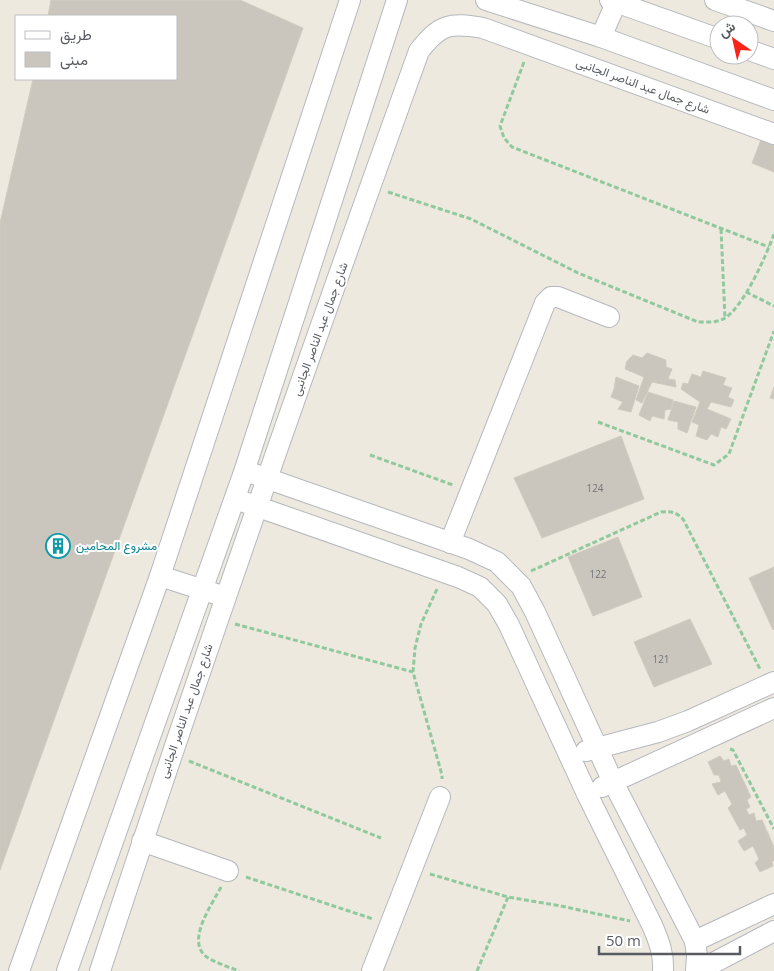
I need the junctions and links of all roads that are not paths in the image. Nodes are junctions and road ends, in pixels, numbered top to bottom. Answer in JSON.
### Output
{"nodes":[{"id":1,"x":350,"y":0,"type":"edge"},
{"id":2,"x":397,"y":0,"type":"edge"},
{"id":3,"x":486,"y":0,"type":"edge"},
{"id":4,"x":715,"y":0,"type":"edge"},
{"id":5,"x":616,"y":1,"type":"edge"},
{"id":6,"x":744,"y":5,"type":"edge"},
{"id":7,"x":774,"y":21,"type":"edge"},
{"id":8,"x":709,"y":36,"type":"edge"},
{"id":9,"x":601,"y":37,"type":"junction"},
{"id":10,"x":759,"y":54,"type":"edge"},
{"id":11,"x":774,"y":59,"type":"edge"},
{"id":12,"x":774,"y":100,"type":"edge"},
{"id":13,"x":774,"y":134,"type":"edge"},
{"id":14,"x":609,"y":317,"type":"dead end"},
{"id":15,"x":244,"y":472,"type":"junction"},
{"id":16,"x":267,"y":478,"type":"junction"},
{"id":17,"x":234,"y":500,"type":"junction"},
{"id":18,"x":257,"y":506,"type":"junction"},
{"id":19,"x":450,"y":543,"type":"junction"},
{"id":20,"x":160,"y":576,"type":"junction"},
{"id":21,"x":203,"y":590,"type":"junction"},
{"id":22,"x":225,"y":598,"type":"junction"},
{"id":23,"x":771,"y":684,"type":"edge"},
{"id":24,"x":774,"y":708,"type":"edge"},
{"id":25,"x":598,"y":749,"type":"junction"},
{"id":26,"x":568,"y":755,"type":"junction"},
{"id":27,"x":613,"y":782,"type":"junction"},
{"id":28,"x":586,"y":794,"type":"junction"},
{"id":29,"x":440,"y":797,"type":"road end"},
{"id":30,"x":142,"y":841,"type":"junction"},
{"id":31,"x":228,"y":871,"type":"road end"},
{"id":32,"x":774,"y":904,"type":"edge"},
{"id":33,"x":774,"y":931,"type":"edge"},
{"id":34,"x":695,"y":941,"type":"junction"},
{"id":35,"x":19,"y":971,"type":"edge"},
{"id":36,"x":67,"y":971,"type":"edge"},
{"id":37,"x":100,"y":971,"type":"edge"},
{"id":38,"x":372,"y":971,"type":"edge"},
{"id":39,"x":663,"y":971,"type":"edge"},
{"id":40,"x":697,"y":971,"type":"edge"}],
"edges":[{"from":1,"to":20,"type":"street"},
{"from":2,"to":15,"type":"street"},
{"from":3,"to":9,"type":"street"},
{"from":4,"to":6,"type":"street"},
{"from":5,"to":8,"type":"street"},
{"from":5,"to":9,"type":"street"},
{"from":6,"to":7,"type":"street"},
{"from":9,"to":12,"type":"street"},
{"from":10,"to":11,"type":"street"},
{"from":13,"to":16,"type":"street","name":"شارع جمال عبد الناصر الجانبى"},
{"from":14,"to":19,"type":"street"},
{"from":15,"to":16,"type":"street"},
{"from":15,"to":17,"type":"street"},
{"from":16,"to":18,"type":"street","name":"شارع جمال عبد الناصر الجانبى"},
{"from":16,"to":19,"type":"street"},
{"from":17,"to":18,"type":"street"},
{"from":17,"to":21,"type":"street"},
{"from":18,"to":22,"type":"street","name":"شارع جمال عبد الناصر الجانبى"},
{"from":18,"to":26,"type":"street"},
{"from":19,"to":25,"type":"street"},
{"from":20,"to":21,"type":"street"},
{"from":20,"to":35,"type":"street"},
{"from":21,"to":22,"type":"street"},
{"from":21,"to":36,"type":"street"},
{"from":22,"to":30,"type":"street","name":"شارع جمال عبد الناصر الجانبى"},
{"from":23,"to":25,"type":"street"},
{"from":24,"to":27,"type":"street"},
{"from":25,"to":26,"type":"street"},
{"from":25,"to":27,"type":"street"},
{"from":26,"to":28,"type":"street"},
{"from":27,"to":28,"type":"street"},
{"from":27,"to":34,"type":"street"},
{"from":28,"to":39,"type":"street"},
{"from":29,"to":38,"type":"street"},
{"from":30,"to":31,"type":"street"},
{"from":30,"to":37,"type":"street","name":"شارع جمال عبد الناصر الجانبى"},
{"from":32,"to":34,"type":"street"},
{"from":33,"to":40,"type":"street"},
{"from":34,"to":40,"type":"street"}]}
